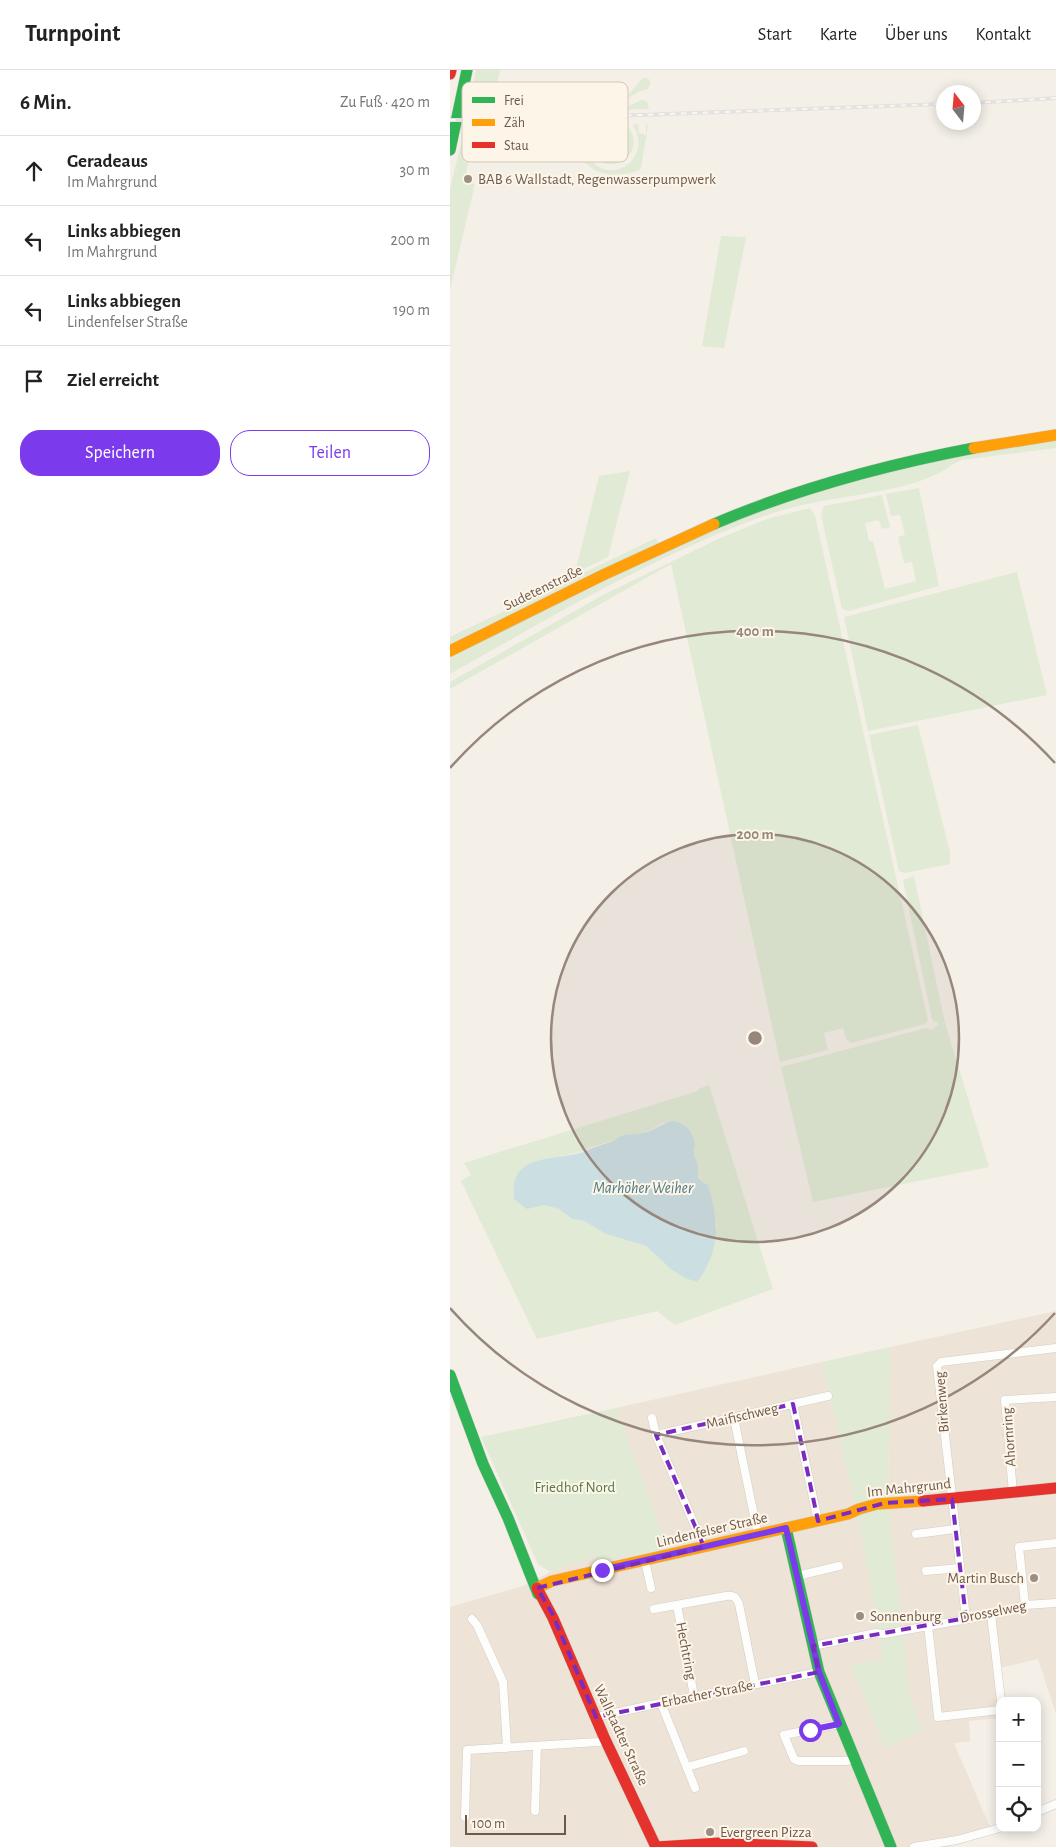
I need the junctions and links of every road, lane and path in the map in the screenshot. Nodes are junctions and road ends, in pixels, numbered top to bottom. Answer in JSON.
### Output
{"nodes":[{"id":1,"x":451,"y":70,"type":"edge"},
{"id":2,"x":450,"y":74,"type":"edge"},
{"id":3,"x":462,"y":94,"type":"edge"},
{"id":4,"x":450,"y":150,"type":"edge"},
{"id":5,"x":1056,"y":435,"type":"edge"},
{"id":6,"x":450,"y":650,"type":"edge"},
{"id":7,"x":1056,"y":1348,"type":"edge"},
{"id":8,"x":450,"y":1376,"type":"edge"},
{"id":9,"x":828,"y":1396,"type":"dead end"},
{"id":10,"x":1056,"y":1397,"type":"edge"},
{"id":11,"x":793,"y":1404,"type":"junction"},
{"id":12,"x":652,"y":1418,"type":"dead end"},
{"id":13,"x":734,"y":1418,"type":"junction"},
{"id":14,"x":656,"y":1435,"type":"junction"},
{"id":15,"x":1056,"y":1488,"type":"edge"},
{"id":16,"x":1013,"y":1493,"type":"junction"},
{"id":17,"x":952,"y":1499,"type":"junction"},
{"id":18,"x":818,"y":1521,"type":"junction"},
{"id":19,"x":786,"y":1528,"type":"junction"},
{"id":20,"x":955,"y":1529,"type":"junction"},
{"id":21,"x":916,"y":1534,"type":"dead end"},
{"id":22,"x":758,"y":1535,"type":"junction"},
{"id":23,"x":1056,"y":1543,"type":"edge"},
{"id":24,"x":704,"y":1547,"type":"junction"},
{"id":25,"x":645,"y":1561,"type":"junction"},
{"id":26,"x":839,"y":1566,"type":"dead end"},
{"id":27,"x":960,"y":1568,"type":"junction"},
{"id":28,"x":926,"y":1571,"type":"dead end"},
{"id":29,"x":797,"y":1576,"type":"junction"},
{"id":30,"x":537,"y":1588,"type":"junction"},
{"id":31,"x":651,"y":1588,"type":"dead end"},
{"id":32,"x":1056,"y":1603,"type":"edge"},
{"id":33,"x":677,"y":1605,"type":"junction"},
{"id":34,"x":1025,"y":1605,"type":"junction"},
{"id":35,"x":654,"y":1610,"type":"dead end"},
{"id":36,"x":991,"y":1614,"type":"junction"},
{"id":37,"x":472,"y":1618,"type":"dead end"},
{"id":38,"x":966,"y":1618,"type":"junction"},
{"id":39,"x":928,"y":1625,"type":"junction"},
{"id":40,"x":813,"y":1646,"type":"junction"},
{"id":41,"x":819,"y":1672,"type":"junction"},
{"id":42,"x":755,"y":1684,"type":"junction"},
{"id":43,"x":694,"y":1696,"type":"junction"},
{"id":44,"x":1001,"y":1697,"type":"edge"},
{"id":45,"x":661,"y":1703,"type":"junction"},
{"id":46,"x":996,"y":1710,"type":"edge"},
{"id":47,"x":596,"y":1718,"type":"junction"},
{"id":48,"x":839,"y":1724,"type":"junction"},
{"id":49,"x":606,"y":1740,"type":"junction"},
{"id":50,"x":537,"y":1746,"type":"junction"},
{"id":51,"x":507,"y":1748,"type":"junction"},
{"id":52,"x":744,"y":1751,"type":"dead end"},
{"id":53,"x":854,"y":1759,"type":"junction"},
{"id":54,"x":687,"y":1767,"type":"junction"},
{"id":55,"x":696,"y":1788,"type":"dead end"},
{"id":56,"x":1056,"y":1804,"type":"edge"},
{"id":57,"x":1041,"y":1810,"type":"edge"},
{"id":58,"x":535,"y":1811,"type":"dead end"},
{"id":59,"x":465,"y":1817,"type":"dead end"},
{"id":60,"x":996,"y":1829,"type":"edge"},
{"id":61,"x":656,"y":1847,"type":"edge"},
{"id":62,"x":812,"y":1847,"type":"edge"},
{"id":63,"x":891,"y":1847,"type":"edge"},
{"id":64,"x":914,"y":1847,"type":"edge"}],
"edges":[{"from":1,"to":2,"type":"main road"},
{"from":3,"to":4,"type":"main road"},
{"from":5,"to":6,"type":"main road","name":"Sudetenstraße"},
{"from":7,"to":17,"type":"street","name":"Birkenweg"},
{"from":8,"to":30,"type":"main road","name":"Wallstadter Straße"},
{"from":9,"to":11,"type":"street","name":"Maifischweg"},
{"from":10,"to":16,"type":"street","name":"Ahornring"},
{"from":11,"to":13,"type":"street","name":"Maifischweg"},
{"from":11,"to":18,"type":"street"},
{"from":12,"to":14,"type":"street"},
{"from":13,"to":14,"type":"street","name":"Maifischweg"},
{"from":13,"to":22,"type":"street"},
{"from":14,"to":24,"type":"street"},
{"from":15,"to":16,"type":"main road","name":"Im Mahrgrund"},
{"from":16,"to":17,"type":"main road","name":"Im Mahrgrund"},
{"from":17,"to":18,"type":"main road","name":"Im Mahrgrund"},
{"from":17,"to":20,"type":"street"},
{"from":18,"to":19,"type":"main road","name":"Im Mahrgrund"},
{"from":19,"to":22,"type":"main road","name":"Lindenfelser Straße"},
{"from":19,"to":29,"type":"main road"},
{"from":20,"to":21,"type":"street"},
{"from":20,"to":27,"type":"street"},
{"from":22,"to":24,"type":"main road","name":"Lindenfelser Straße"},
{"from":23,"to":34,"type":"street"},
{"from":24,"to":25,"type":"main road","name":"Lindenfelser Straße"},
{"from":25,"to":30,"type":"main road","name":"Lindenfelser Straße"},
{"from":25,"to":31,"type":"street","name":"Lindenfelser Straße"},
{"from":26,"to":29,"type":"street"},
{"from":27,"to":28,"type":"street"},
{"from":27,"to":38,"type":"street"},
{"from":29,"to":40,"type":"main road"},
{"from":30,"to":47,"type":"main road","name":"Wallstadter Straße"},
{"from":32,"to":34,"type":"street","name":"Drosselweg"},
{"from":33,"to":35,"type":"street","name":"Hechtring"},
{"from":33,"to":42,"type":"street","name":"Hechtring"},
{"from":33,"to":43,"type":"street","name":"Hechtring"},
{"from":34,"to":36,"type":"street","name":"Drosselweg"},
{"from":36,"to":38,"type":"street","name":"Drosselweg"},
{"from":36,"to":44,"type":"street"},
{"from":37,"to":51,"type":"street"},
{"from":38,"to":39,"type":"street","name":"Drosselweg"},
{"from":39,"to":40,"type":"street","name":"Drosselweg"},
{"from":39,"to":46,"type":"street"},
{"from":40,"to":41,"type":"main road"},
{"from":41,"to":42,"type":"street","name":"Erbacher Straße"},
{"from":41,"to":48,"type":"main road"},
{"from":42,"to":43,"type":"street","name":"Erbacher Straße"},
{"from":43,"to":45,"type":"street","name":"Erbacher Straße"},
{"from":45,"to":47,"type":"street","name":"Erbacher Straße"},
{"from":45,"to":54,"type":"street"},
{"from":47,"to":49,"type":"main road","name":"Wallstadter Straße"},
{"from":48,"to":53,"type":"main road"},
{"from":48,"to":53,"type":"street"},
{"from":49,"to":50,"type":"street"},
{"from":49,"to":61,"type":"main road","name":"Wallstadter Straße"},
{"from":50,"to":51,"type":"street"},
{"from":50,"to":58,"type":"street"},
{"from":51,"to":59,"type":"street"},
{"from":52,"to":54,"type":"street"},
{"from":53,"to":63,"type":"main road"},
{"from":54,"to":55,"type":"street"},
{"from":56,"to":57,"type":"street"},
{"from":60,"to":64,"type":"street"},
{"from":61,"to":62,"type":"main road"}]}
